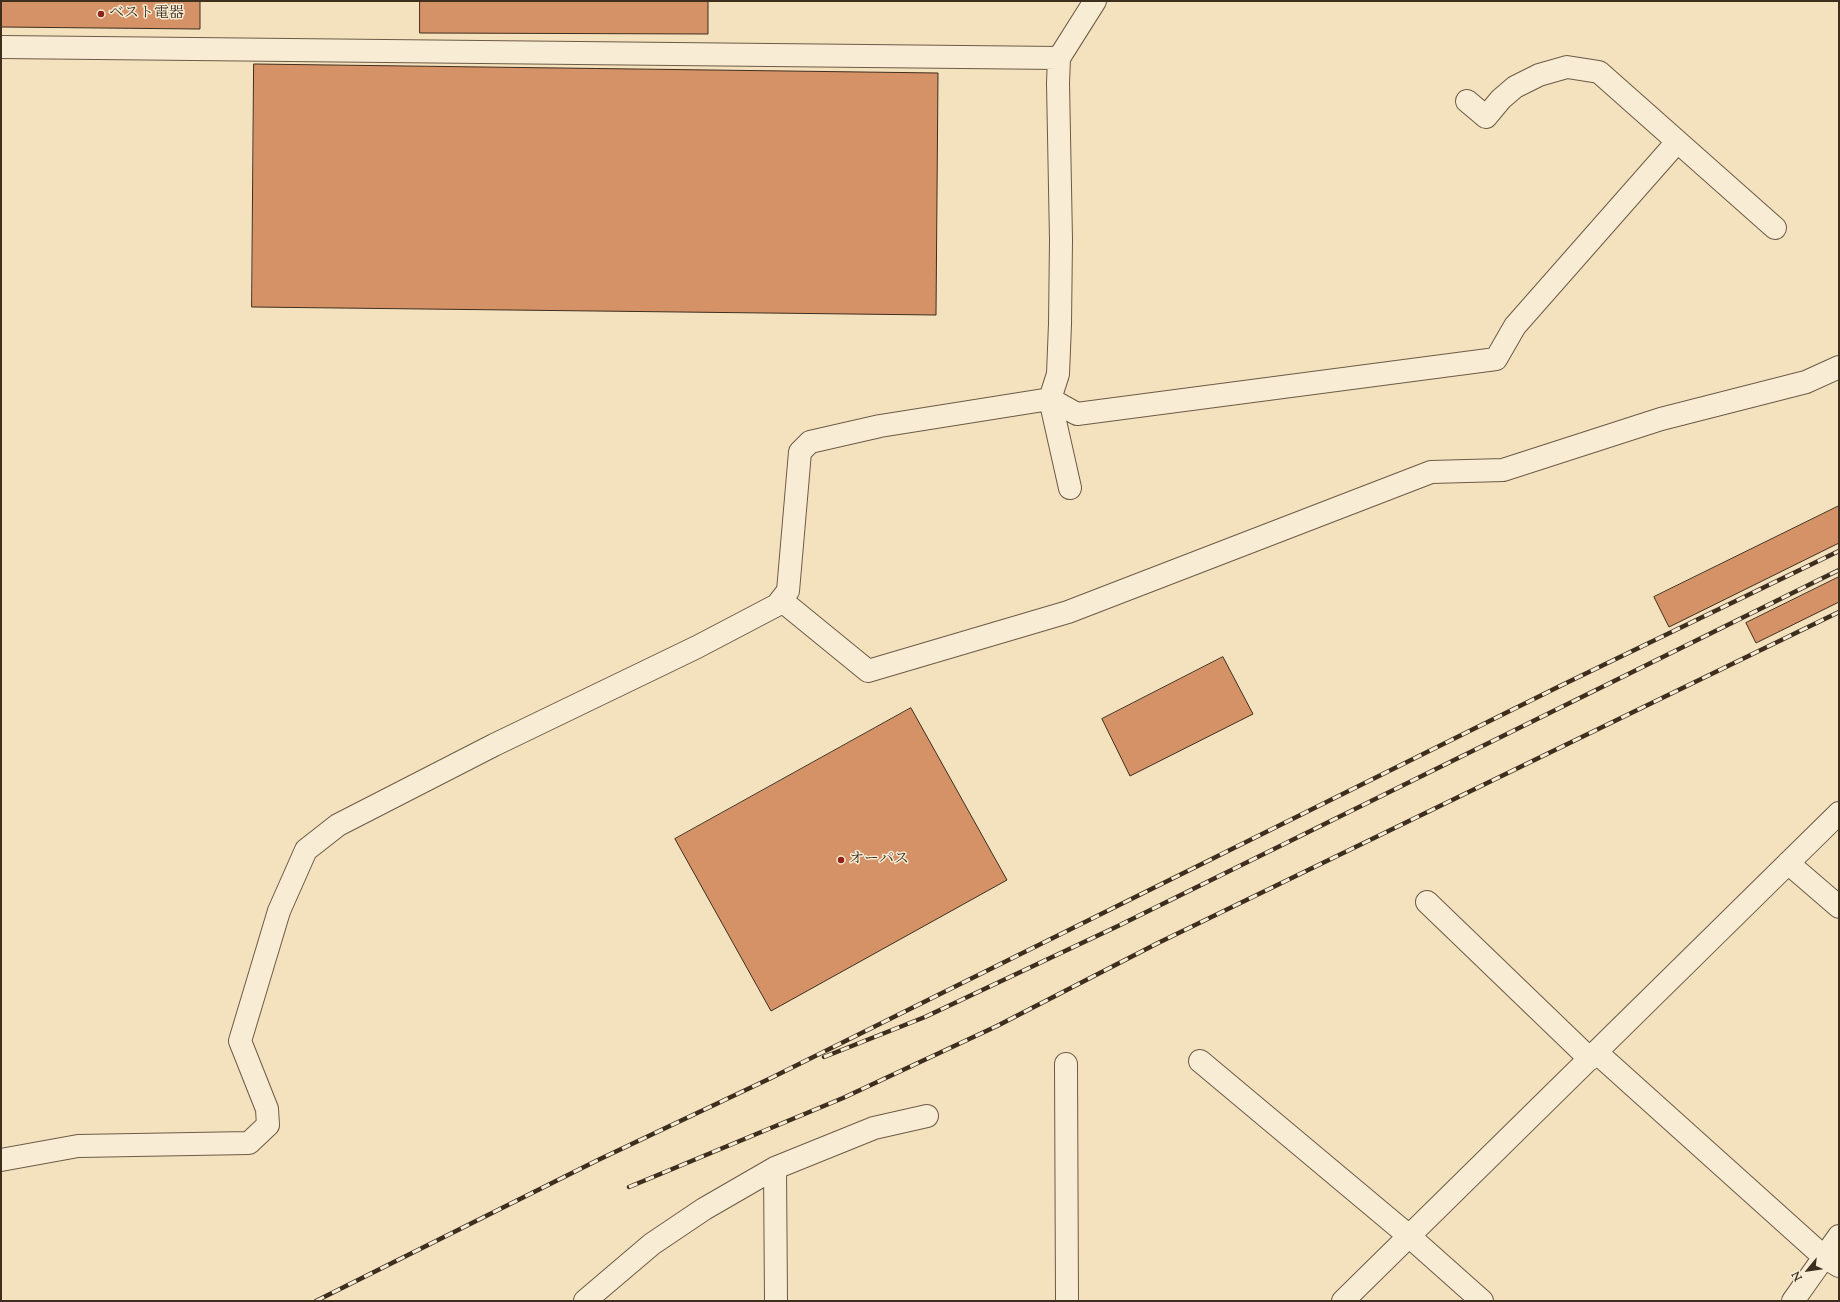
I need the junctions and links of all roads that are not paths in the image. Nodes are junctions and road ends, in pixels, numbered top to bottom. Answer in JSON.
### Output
{"nodes":[{"id":1,"x":1095,"y":1,"type":"edge"},
{"id":2,"x":1,"y":47,"type":"edge"},
{"id":3,"x":1059,"y":58,"type":"junction"},
{"id":4,"x":1467,"y":101,"type":"dead end"},
{"id":5,"x":1677,"y":142,"type":"junction"},
{"id":6,"x":1775,"y":228,"type":"dead end"},
{"id":7,"x":1839,"y":367,"type":"edge"},
{"id":8,"x":1050,"y":399,"type":"junction"},
{"id":9,"x":1070,"y":488,"type":"dead end"},
{"id":10,"x":781,"y":600,"type":"junction"},
{"id":11,"x":1839,"y":813,"type":"edge"},
{"id":12,"x":1788,"y":863,"type":"junction"},
{"id":13,"x":1427,"y":902,"type":"dead end"},
{"id":14,"x":1839,"y":907,"type":"edge"},
{"id":15,"x":1593,"y":1056,"type":"junction"},
{"id":16,"x":1200,"y":1061,"type":"dead end"},
{"id":17,"x":1066,"y":1064,"type":"dead end"},
{"id":18,"x":927,"y":1116,"type":"dead end"},
{"id":19,"x":1,"y":1160,"type":"edge"},
{"id":20,"x":775,"y":1168,"type":"junction"},
{"id":21,"x":1409,"y":1236,"type":"junction"},
{"id":22,"x":1839,"y":1236,"type":"edge"},
{"id":23,"x":1832,"y":1261,"type":"edge"},
{"id":24,"x":585,"y":1301,"type":"edge"},
{"id":25,"x":776,"y":1301,"type":"edge"},
{"id":26,"x":1067,"y":1301,"type":"edge"},
{"id":27,"x":1343,"y":1301,"type":"edge"},
{"id":28,"x":1482,"y":1301,"type":"edge"},
{"id":29,"x":1793,"y":1301,"type":"edge"}],
"edges":[{"from":1,"to":3,"type":"street"},
{"from":2,"to":3,"type":"street"},
{"from":3,"to":8,"type":"street"},
{"from":4,"to":5,"type":"street"},
{"from":5,"to":6,"type":"street"},
{"from":5,"to":8,"type":"street"},
{"from":7,"to":10,"type":"street"},
{"from":8,"to":9,"type":"street"},
{"from":8,"to":10,"type":"street"},
{"from":10,"to":19,"type":"street"},
{"from":11,"to":12,"type":"street"},
{"from":12,"to":14,"type":"street"},
{"from":12,"to":15,"type":"street"},
{"from":13,"to":15,"type":"street"},
{"from":15,"to":21,"type":"street"},
{"from":15,"to":23,"type":"street"},
{"from":16,"to":21,"type":"street"},
{"from":17,"to":26,"type":"street"},
{"from":18,"to":20,"type":"street"},
{"from":20,"to":24,"type":"street"},
{"from":20,"to":25,"type":"street"},
{"from":21,"to":27,"type":"street"},
{"from":21,"to":28,"type":"street"},
{"from":22,"to":23,"type":"street"},
{"from":23,"to":29,"type":"street"}]}
